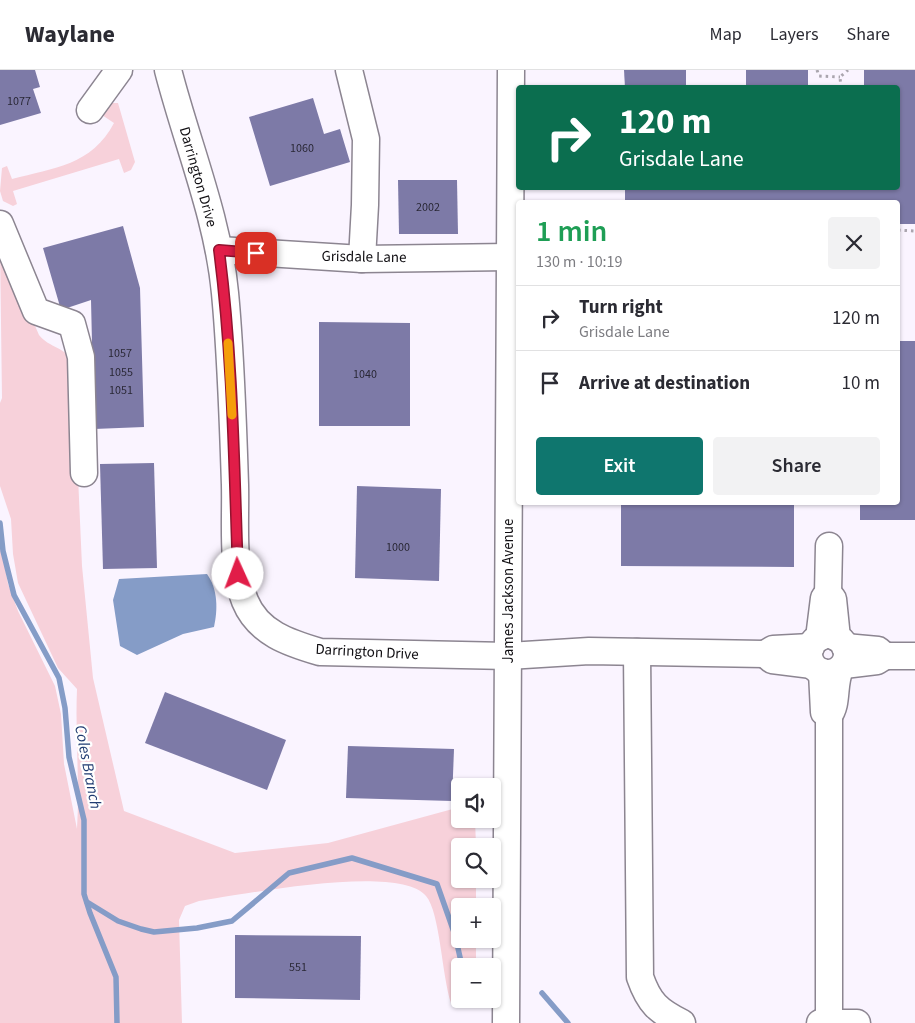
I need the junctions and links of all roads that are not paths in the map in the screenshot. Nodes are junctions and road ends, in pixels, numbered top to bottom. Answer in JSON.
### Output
{"nodes":[{"id":1,"x":119,"y":70,"type":"edge"},
{"id":2,"x":168,"y":70,"type":"edge"},
{"id":3,"x":349,"y":70,"type":"edge"},
{"id":4,"x":511,"y":70,"type":"edge"},
{"id":5,"x":90,"y":110,"type":"dead end"},
{"id":6,"x":0,"y":224,"type":"edge"},
{"id":7,"x":219,"y":250,"type":"junction"},
{"id":8,"x":509,"y":257,"type":"junction"},
{"id":9,"x":362,"y":259,"type":"junction"},
{"id":10,"x":84,"y":473,"type":"dead end"},
{"id":11,"x":829,"y":546,"type":"dead end"},
{"id":12,"x":637,"y":652,"type":"junction"},
{"id":13,"x":829,"y":655,"type":"junction"},
{"id":14,"x":508,"y":656,"type":"junction"},
{"id":15,"x":915,"y":656,"type":"edge"},
{"id":16,"x":506,"y":1023,"type":"edge"},
{"id":17,"x":682,"y":1023,"type":"edge"},
{"id":18,"x":820,"y":1023,"type":"edge"},
{"id":19,"x":828,"y":1023,"type":"edge"},
{"id":20,"x":857,"y":1023,"type":"edge"}],
"edges":[{"from":1,"to":5,"type":"street"},
{"from":2,"to":7,"type":"street","name":"Darrington Drive"},
{"from":3,"to":9,"type":"street"},
{"from":4,"to":8,"type":"street","name":"James Jackson Avenue"},
{"from":6,"to":10,"type":"street"},
{"from":7,"to":9,"type":"street","name":"Grisdale Lane"},
{"from":7,"to":14,"type":"street","name":"Darrington Drive"},
{"from":8,"to":9,"type":"street","name":"Grisdale Lane"},
{"from":8,"to":14,"type":"street","name":"James Jackson Avenue"},
{"from":11,"to":13,"type":"street"},
{"from":12,"to":13,"type":"street","name":"Darrington Drive"},
{"from":12,"to":14,"type":"street","name":"Darrington Drive"},
{"from":12,"to":17,"type":"street"},
{"from":13,"to":15,"type":"street","name":"Darrington Drive"},
{"from":13,"to":19,"type":"street"},
{"from":14,"to":16,"type":"street","name":"James Jackson Avenue"},
{"from":18,"to":19,"type":"street"},
{"from":19,"to":20,"type":"street"}]}
